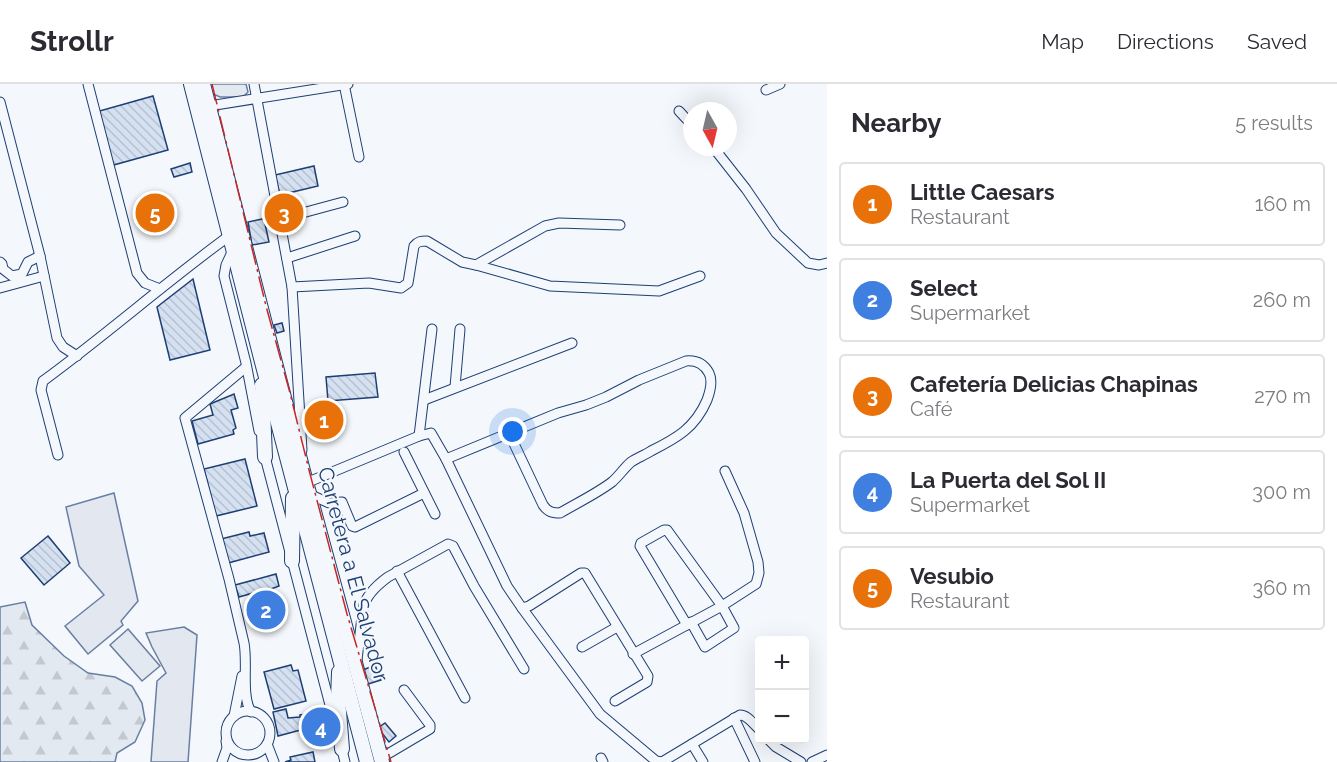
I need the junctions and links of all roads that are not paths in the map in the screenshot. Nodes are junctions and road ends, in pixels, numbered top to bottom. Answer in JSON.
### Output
{"nodes":[{"id":1,"x":88,"y":84,"type":"edge"},
{"id":2,"x":191,"y":84,"type":"edge"},
{"id":3,"x":203,"y":84,"type":"edge"},
{"id":4,"x":254,"y":84,"type":"edge"},
{"id":5,"x":346,"y":84,"type":"edge"},
{"id":6,"x":780,"y":84,"type":"edge"},
{"id":7,"x":766,"y":90,"type":"dead end"},
{"id":8,"x":257,"y":98,"type":"junction"},
{"id":9,"x":0,"y":102,"type":"edge"},
{"id":10,"x":209,"y":106,"type":"junction"},
{"id":11,"x":679,"y":111,"type":"dead end"},
{"id":12,"x":683,"y":115,"type":"edge"},
{"id":13,"x":720,"y":156,"type":"edge"},
{"id":14,"x":359,"y":157,"type":"dead end"},
{"id":15,"x":343,"y":202,"type":"dead end"},
{"id":16,"x":280,"y":219,"type":"junction"},
{"id":17,"x":620,"y":225,"type":"dead end"},
{"id":18,"x":233,"y":233,"type":"junction"},
{"id":19,"x":355,"y":236,"type":"dead end"},
{"id":20,"x":233,"y":250,"type":"junction"},
{"id":21,"x":40,"y":255,"type":"junction"},
{"id":22,"x":287,"y":258,"type":"junction"},
{"id":23,"x":0,"y":262,"type":"edge"},
{"id":24,"x":827,"y":263,"type":"edge"},
{"id":25,"x":476,"y":265,"type":"junction"},
{"id":26,"x":44,"y":276,"type":"junction"},
{"id":27,"x":699,"y":276,"type":"dead end"},
{"id":28,"x":292,"y":287,"type":"junction"},
{"id":29,"x":0,"y":288,"type":"edge"},
{"id":30,"x":160,"y":289,"type":"junction"},
{"id":31,"x":432,"y":328,"type":"dead end"},
{"id":32,"x":460,"y":329,"type":"dead end"},
{"id":33,"x":572,"y":343,"type":"dead end"},
{"id":34,"x":77,"y":356,"type":"junction"},
{"id":35,"x":262,"y":362,"type":"junction"},
{"id":36,"x":246,"y":367,"type":"junction"},
{"id":37,"x":455,"y":387,"type":"junction"},
{"id":38,"x":424,"y":400,"type":"junction"},
{"id":39,"x":294,"y":410,"type":"junction"},
{"id":40,"x":509,"y":433,"type":"junction"},
{"id":41,"x":419,"y":436,"type":"junction"},
{"id":42,"x":405,"y":452,"type":"dead end"},
{"id":43,"x":58,"y":455,"type":"dead end"},
{"id":44,"x":265,"y":457,"type":"junction"},
{"id":45,"x":446,"y":459,"type":"junction"},
{"id":46,"x":725,"y":471,"type":"dead end"},
{"id":47,"x":303,"y":482,"type":"junction"},
{"id":48,"x":424,"y":493,"type":"junction"},
{"id":49,"x":329,"y":503,"type":"junction"},
{"id":50,"x":435,"y":514,"type":"dead end"},
{"id":51,"x":316,"y":522,"type":"junction"},
{"id":52,"x":292,"y":561,"type":"junction"},
{"id":53,"x":397,"y":571,"type":"junction"},
{"id":54,"x":722,"y":606,"type":"junction"},
{"id":55,"x":522,"y":608,"type":"junction"},
{"id":56,"x":689,"y":624,"type":"junction"},
{"id":57,"x":617,"y":627,"type":"junction"},
{"id":58,"x":354,"y":636,"type":"junction"},
{"id":59,"x":582,"y":647,"type":"dead end"},
{"id":60,"x":633,"y":654,"type":"junction"},
{"id":61,"x":339,"y":658,"type":"junction"},
{"id":62,"x":245,"y":665,"type":"junction"},
{"id":63,"x":524,"y":669,"type":"dead end"},
{"id":64,"x":404,"y":690,"type":"dead end"},
{"id":65,"x":465,"y":698,"type":"dead end"},
{"id":66,"x":615,"y":701,"type":"dead end"},
{"id":67,"x":251,"y":711,"type":"junction"},
{"id":68,"x":234,"y":716,"type":"junction"},
{"id":69,"x":734,"y":718,"type":"junction"},
{"id":70,"x":755,"y":726,"type":"edge"},
{"id":71,"x":226,"y":738,"type":"junction"},
{"id":72,"x":267,"y":744,"type":"junction"},
{"id":73,"x":692,"y":744,"type":"junction"},
{"id":74,"x":773,"y":744,"type":"edge"},
{"id":75,"x":248,"y":755,"type":"junction"},
{"id":76,"x":343,"y":755,"type":"edge"},
{"id":77,"x":827,"y":755,"type":"edge"},
{"id":78,"x":233,"y":761,"type":"edge"},
{"id":79,"x":377,"y":761,"type":"edge"},
{"id":80,"x":222,"y":762,"type":"edge"},
{"id":81,"x":274,"y":762,"type":"edge"},
{"id":82,"x":656,"y":762,"type":"edge"},
{"id":83,"x":703,"y":762,"type":"edge"},
{"id":84,"x":755,"y":762,"type":"edge"},
{"id":85,"x":801,"y":762,"type":"edge"},
{"id":86,"x":812,"y":762,"type":"edge"}],
"edges":[{"from":1,"to":30,"type":"street"},
{"from":2,"to":18,"type":"highway","name":"Carretera a El Salvador"},
{"from":3,"to":10,"type":"highway","name":"Carretera a El Salvador"},
{"from":4,"to":8,"type":"street"},
{"from":5,"to":8,"type":"street"},
{"from":5,"to":14,"type":"street"},
{"from":6,"to":7,"type":"street"},
{"from":8,"to":10,"type":"street"},
{"from":8,"to":16,"type":"street"},
{"from":9,"to":21,"type":"street"},
{"from":10,"to":18,"type":"highway","name":"Carretera a El Salvador"},
{"from":11,"to":12,"type":"street"},
{"from":13,"to":24,"type":"street"},
{"from":15,"to":16,"type":"street"},
{"from":16,"to":22,"type":"street"},
{"from":17,"to":25,"type":"street"},
{"from":18,"to":20,"type":"highway","name":"Carretera a El Salvador"},
{"from":18,"to":30,"type":"street"},
{"from":18,"to":39,"type":"highway","name":"Carretera a El Salvador"},
{"from":19,"to":22,"type":"street"},
{"from":20,"to":35,"type":"highway","name":"Carretera a El Salvador"},
{"from":20,"to":36,"type":"street"},
{"from":21,"to":23,"type":"street"},
{"from":21,"to":26,"type":"street"},
{"from":22,"to":28,"type":"street"},
{"from":25,"to":27,"type":"street"},
{"from":25,"to":28,"type":"street"},
{"from":26,"to":29,"type":"street"},
{"from":26,"to":34,"type":"street"},
{"from":28,"to":39,"type":"street"},
{"from":30,"to":34,"type":"street"},
{"from":31,"to":38,"type":"street"},
{"from":32,"to":37,"type":"street"},
{"from":33,"to":37,"type":"street"},
{"from":34,"to":43,"type":"street"},
{"from":35,"to":44,"type":"highway"},
{"from":35,"to":47,"type":"highway","name":"Carretera a El Salvador"},
{"from":36,"to":44,"type":"street"},
{"from":36,"to":62,"type":"street"},
{"from":37,"to":38,"type":"street"},
{"from":38,"to":41,"type":"street"},
{"from":39,"to":47,"type":"highway","name":"Carretera a El Salvador"},
{"from":40,"to":40,"type":"street"},
{"from":40,"to":45,"type":"street"},
{"from":41,"to":45,"type":"street"},
{"from":41,"to":47,"type":"street"},
{"from":42,"to":48,"type":"street"},
{"from":44,"to":52,"type":"street"},
{"from":45,"to":55,"type":"street"},
{"from":46,"to":54,"type":"street"},
{"from":47,"to":49,"type":"street"},
{"from":47,"to":51,"type":"highway","name":"Carretera a El Salvador"},
{"from":47,"to":52,"type":"highway"},
{"from":47,"to":61,"type":"highway","name":"Carretera a El Salvador"},
{"from":48,"to":49,"type":"street"},
{"from":48,"to":50,"type":"street"},
{"from":49,"to":51,"type":"street"},
{"from":51,"to":58,"type":"highway","name":"Carretera a El Salvador"},
{"from":52,"to":76,"type":"street"},
{"from":53,"to":58,"type":"street"},
{"from":53,"to":63,"type":"street"},
{"from":53,"to":65,"type":"street"},
{"from":54,"to":56,"type":"street"},
{"from":54,"to":56,"type":"street"},
{"from":54,"to":56,"type":"street"},
{"from":55,"to":57,"type":"street"},
{"from":55,"to":82,"type":"street"},
{"from":56,"to":60,"type":"street"},
{"from":57,"to":59,"type":"street"},
{"from":57,"to":60,"type":"street"},
{"from":58,"to":79,"type":"highway","name":"Carretera a El Salvador"},
{"from":60,"to":66,"type":"street"},
{"from":61,"to":76,"type":"highway"},
{"from":61,"to":79,"type":"highway","name":"Carretera a El Salvador"},
{"from":62,"to":67,"type":"street"},
{"from":62,"to":68,"type":"street"},
{"from":64,"to":79,"type":"street"},
{"from":67,"to":68,"type":"street"},
{"from":67,"to":72,"type":"street"},
{"from":68,"to":71,"type":"street"},
{"from":69,"to":70,"type":"street"},
{"from":69,"to":73,"type":"street"},
{"from":69,"to":84,"type":"street"},
{"from":71,"to":75,"type":"street"},
{"from":71,"to":80,"type":"street"},
{"from":72,"to":75,"type":"street"},
{"from":72,"to":81,"type":"street"},
{"from":73,"to":82,"type":"street"},
{"from":73,"to":83,"type":"street"},
{"from":74,"to":85,"type":"street"},
{"from":75,"to":78,"type":"street"},
{"from":77,"to":86,"type":"street"}]}
